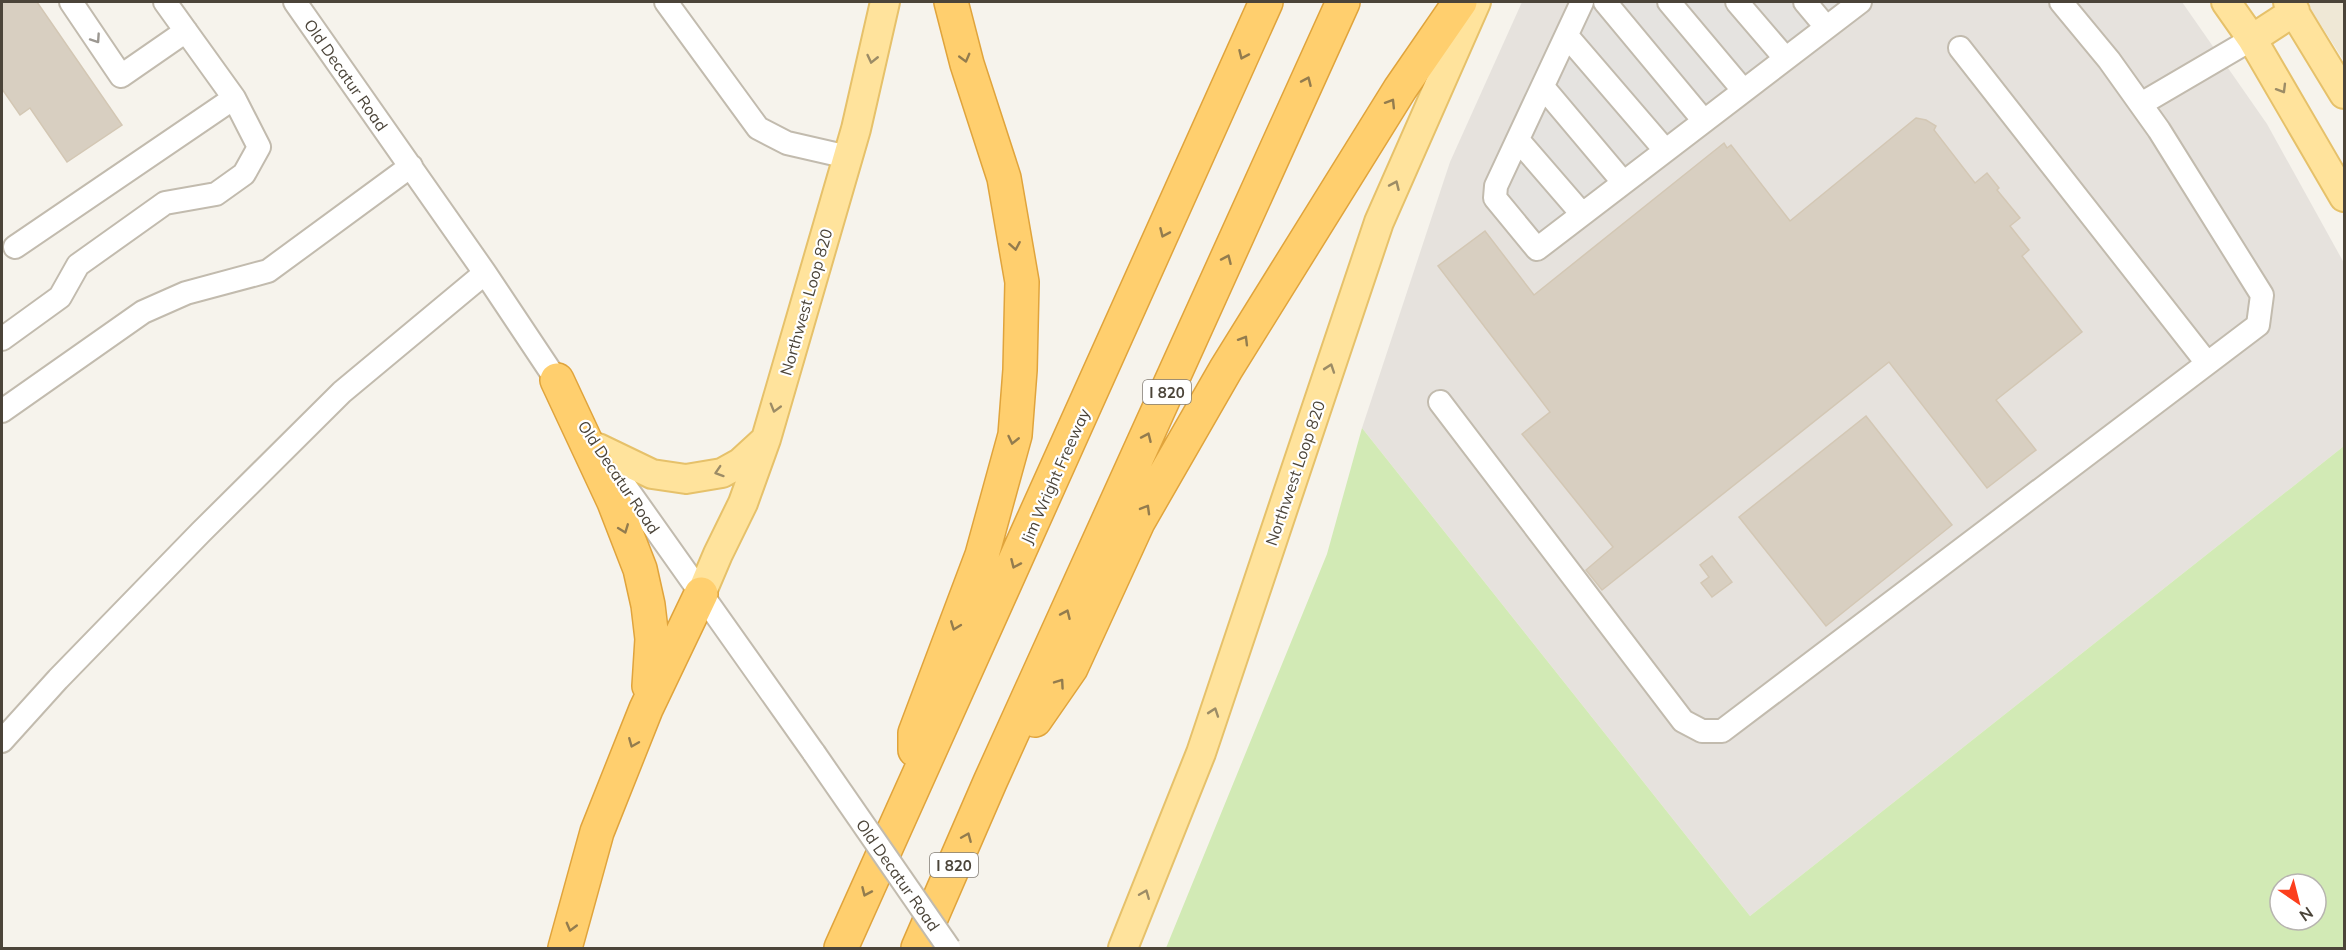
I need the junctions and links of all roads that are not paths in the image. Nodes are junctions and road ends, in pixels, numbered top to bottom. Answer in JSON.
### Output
{"nodes":[{"id":1,"x":71,"y":2,"type":"edge"},
{"id":2,"x":165,"y":2,"type":"edge"},
{"id":3,"x":295,"y":2,"type":"edge"},
{"id":4,"x":666,"y":2,"type":"edge"},
{"id":5,"x":885,"y":2,"type":"edge"},
{"id":6,"x":951,"y":2,"type":"edge"},
{"id":7,"x":1266,"y":2,"type":"edge"},
{"id":8,"x":1343,"y":2,"type":"edge"},
{"id":9,"x":1460,"y":2,"type":"edge"},
{"id":10,"x":1476,"y":2,"type":"edge"},
{"id":11,"x":1582,"y":2,"type":"edge"},
{"id":12,"x":1605,"y":2,"type":"edge"},
{"id":13,"x":1669,"y":2,"type":"edge"},
{"id":14,"x":1737,"y":2,"type":"edge"},
{"id":15,"x":1805,"y":2,"type":"edge"},
{"id":16,"x":1860,"y":2,"type":"edge"},
{"id":17,"x":2061,"y":2,"type":"edge"},
{"id":18,"x":2226,"y":2,"type":"edge"},
{"id":19,"x":2298,"y":5,"type":"edge"},
{"id":20,"x":1826,"y":27,"type":"junction"},
{"id":21,"x":186,"y":31,"type":"junction"},
{"id":22,"x":1567,"y":36,"type":"junction"},
{"id":23,"x":2252,"y":39,"type":"junction"},
{"id":24,"x":1960,"y":48,"type":"dead end"},
{"id":25,"x":1785,"y":58,"type":"junction"},
{"id":26,"x":1543,"y":87,"type":"junction"},
{"id":27,"x":1743,"y":90,"type":"junction"},
{"id":28,"x":2344,"y":94,"type":"edge"},
{"id":29,"x":234,"y":98,"type":"junction"},
{"id":30,"x":2141,"y":104,"type":"junction"},
{"id":31,"x":1704,"y":121,"type":"junction"},
{"id":32,"x":1518,"y":140,"type":"junction"},
{"id":33,"x":1665,"y":150,"type":"junction"},
{"id":34,"x":848,"y":157,"type":"junction"},
{"id":35,"x":411,"y":166,"type":"junction"},
{"id":36,"x":1623,"y":182,"type":"junction"},
{"id":37,"x":2344,"y":197,"type":"edge"},
{"id":38,"x":1582,"y":214,"type":"junction"},
{"id":39,"x":15,"y":247,"type":"dead end"},
{"id":40,"x":485,"y":273,"type":"junction"},
{"id":41,"x":2,"y":339,"type":"edge"},
{"id":42,"x":2207,"y":363,"type":"junction"},
{"id":43,"x":557,"y":380,"type":"junction"},
{"id":44,"x":1440,"y":402,"type":"dead end"},
{"id":45,"x":2,"y":411,"type":"edge"},
{"id":46,"x":766,"y":440,"type":"junction"},
{"id":47,"x":598,"y":448,"type":"junction"},
{"id":48,"x":701,"y":594,"type":"junction"},
{"id":49,"x":646,"y":709,"type":"junction"},
{"id":50,"x":2,"y":741,"type":"edge"},
{"id":51,"x":916,"y":781,"type":"junction"},
{"id":52,"x":990,"y":782,"type":"junction"},
{"id":53,"x":565,"y":948,"type":"edge"},
{"id":54,"x":841,"y":948,"type":"edge"},
{"id":55,"x":918,"y":948,"type":"edge"},
{"id":56,"x":949,"y":948,"type":"edge"},
{"id":57,"x":1123,"y":948,"type":"edge"}],
"edges":[{"from":1,"to":21,"type":"street","one_way":true},
{"from":2,"to":21,"type":"street"},
{"from":3,"to":35,"type":"street","name":"Old Decatur Road"},
{"from":4,"to":34,"type":"street"},
{"from":5,"to":34,"type":"main road","name":"Northwest Loop 820","one_way":true},
{"from":6,"to":51,"type":"highway","one_way":true},
{"from":7,"to":51,"type":"highway","name":"Jim Wright Freeway","one_way":true},
{"from":52,"to":8,"type":"highway","number":"I 820","one_way":true},
{"from":52,"to":9,"type":"highway","one_way":true},
{"from":57,"to":10,"type":"main road","name":"Northwest Loop 820","one_way":true},
{"from":11,"to":22,"type":"street"},
{"from":12,"to":31,"type":"street"},
{"from":13,"to":27,"type":"street"},
{"from":14,"to":25,"type":"street"},
{"from":15,"to":20,"type":"street"},
{"from":16,"to":20,"type":"street"},
{"from":17,"to":30,"type":"street"},
{"from":18,"to":23,"type":"main road"},
{"from":19,"to":23,"type":"main road"},
{"from":19,"to":28,"type":"main road"},
{"from":20,"to":25,"type":"street"},
{"from":21,"to":29,"type":"street"},
{"from":22,"to":26,"type":"street"},
{"from":22,"to":33,"type":"street"},
{"from":23,"to":30,"type":"street"},
{"from":23,"to":37,"type":"main road","one_way":true},
{"from":24,"to":42,"type":"street"},
{"from":25,"to":27,"type":"street"},
{"from":26,"to":32,"type":"street"},
{"from":26,"to":36,"type":"street"},
{"from":27,"to":31,"type":"street"},
{"from":29,"to":39,"type":"street"},
{"from":29,"to":41,"type":"street"},
{"from":30,"to":42,"type":"street"},
{"from":31,"to":33,"type":"street"},
{"from":32,"to":38,"type":"street"},
{"from":32,"to":38,"type":"street"},
{"from":33,"to":36,"type":"street"},
{"from":34,"to":46,"type":"main road","name":"Northwest Loop 820","one_way":true},
{"from":35,"to":40,"type":"street","name":"Old Decatur Road"},
{"from":35,"to":45,"type":"street"},
{"from":36,"to":38,"type":"street"},
{"from":40,"to":43,"type":"street","name":"Old Decatur Road"},
{"from":40,"to":50,"type":"street"},
{"from":42,"to":44,"type":"street"},
{"from":43,"to":47,"type":"street","name":"Old Decatur Road"},
{"from":43,"to":49,"type":"highway","one_way":true},
{"from":46,"to":47,"type":"main road","one_way":true},
{"from":46,"to":48,"type":"main road","name":"Northwest Loop 820"},
{"from":47,"to":48,"type":"street","name":"Old Decatur Road"},
{"from":48,"to":49,"type":"highway"},
{"from":48,"to":56,"type":"street","name":"Old Decatur Road","bridge":true},
{"from":49,"to":53,"type":"highway","one_way":true},
{"from":51,"to":54,"type":"highway","name":"Jim Wright Freeway","one_way":true},
{"from":55,"to":52,"type":"highway","number":"I 820","one_way":true}]}
